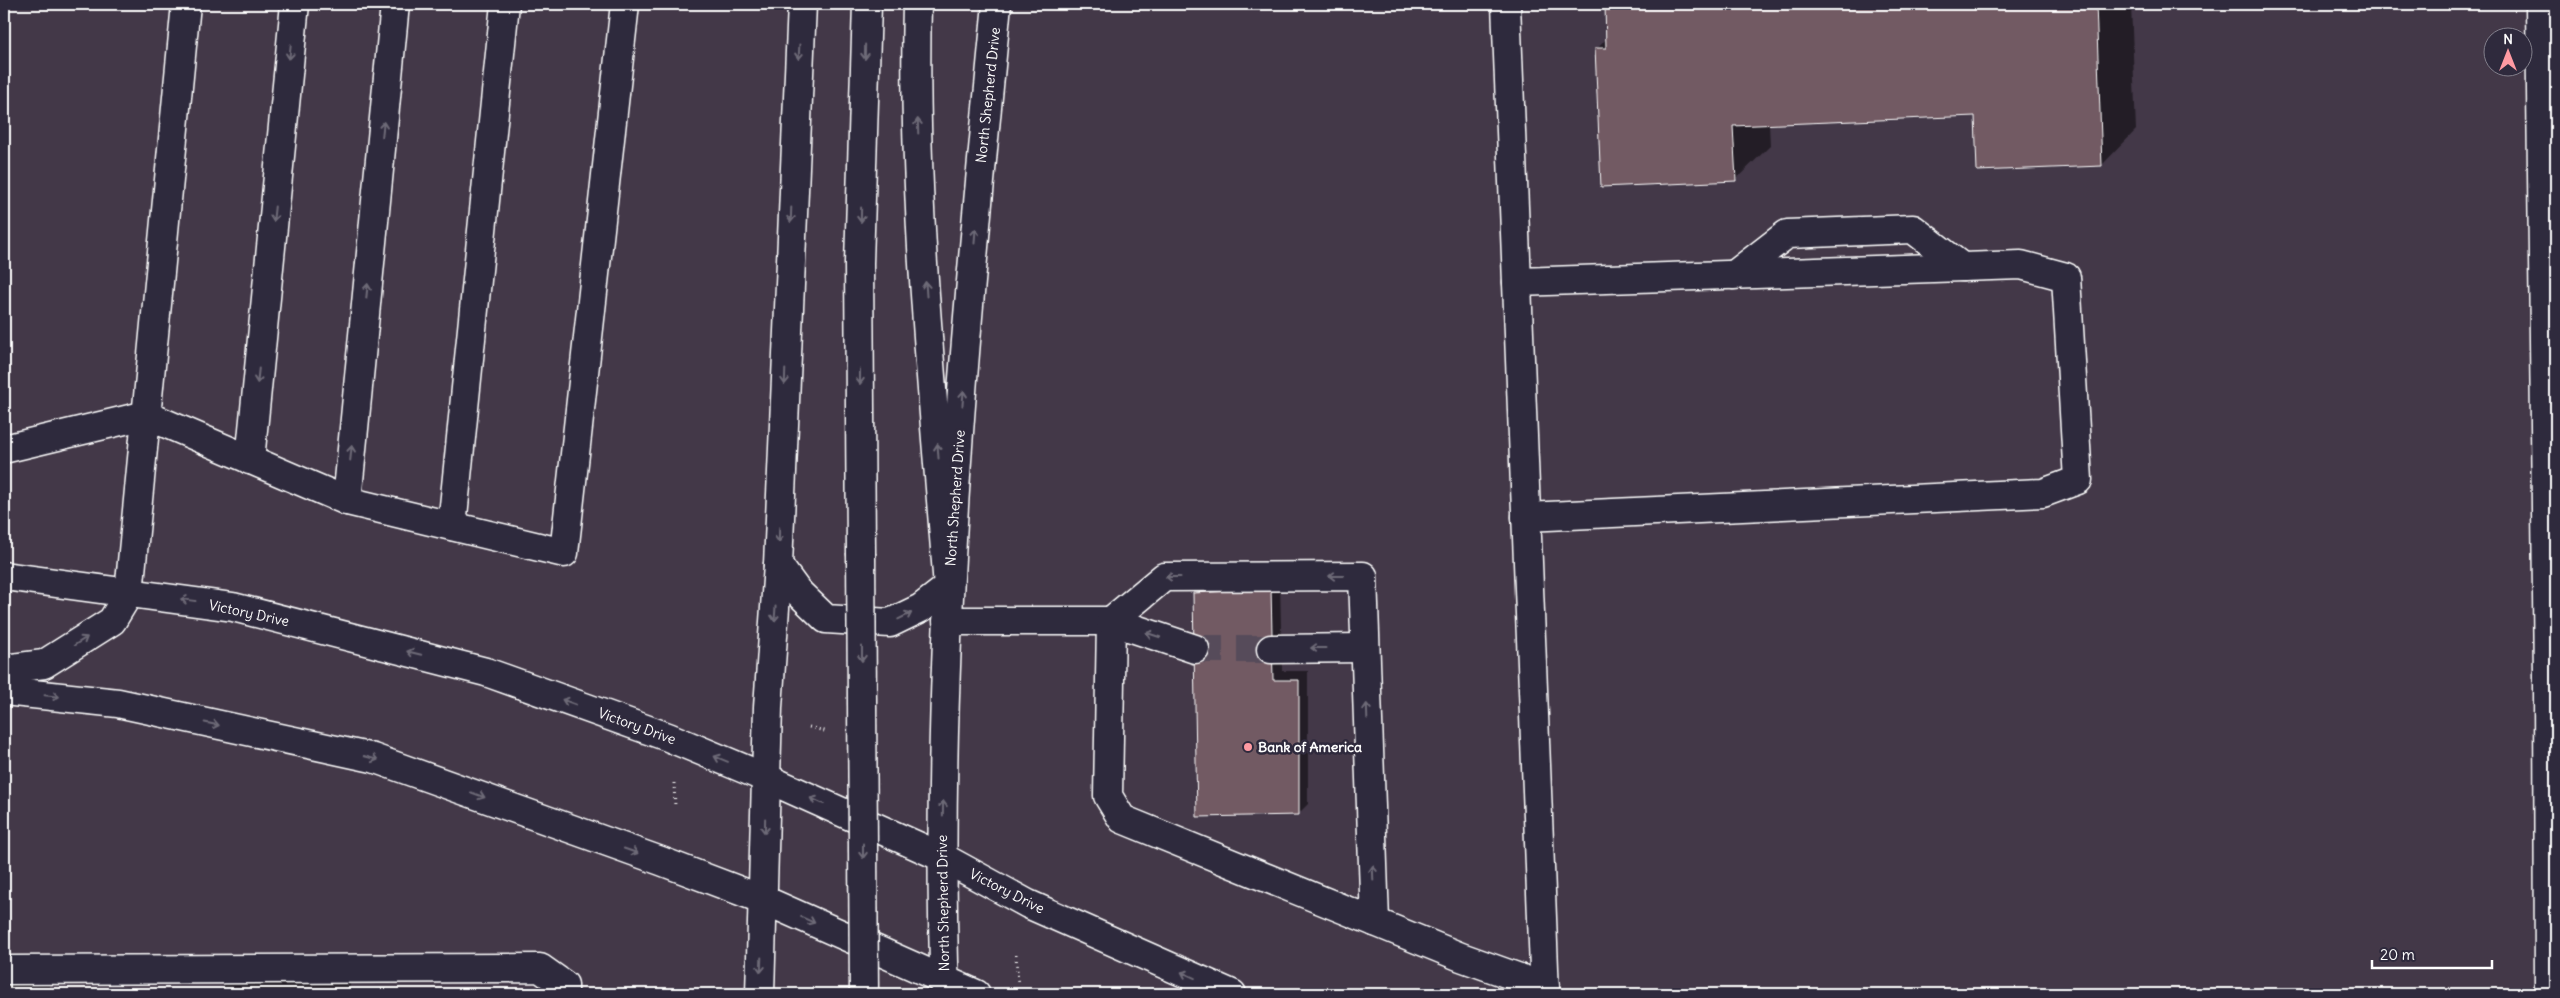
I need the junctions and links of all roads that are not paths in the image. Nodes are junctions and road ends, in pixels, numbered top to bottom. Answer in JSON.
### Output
{"nodes":[{"id":1,"x":186,"y":4,"type":"edge"},
{"id":2,"x":295,"y":4,"type":"edge"},
{"id":3,"x":396,"y":4,"type":"edge"},
{"id":4,"x":505,"y":4,"type":"edge"},
{"id":5,"x":625,"y":4,"type":"edge"},
{"id":6,"x":802,"y":4,"type":"edge"},
{"id":7,"x":867,"y":4,"type":"edge"},
{"id":8,"x":917,"y":4,"type":"edge"},
{"id":9,"x":997,"y":4,"type":"edge"},
{"id":10,"x":1506,"y":4,"type":"edge"},
{"id":11,"x":2540,"y":4,"type":"edge"},
{"id":12,"x":1962,"y":267,"type":"junction"},
{"id":13,"x":1734,"y":274,"type":"junction"},
{"id":14,"x":1517,"y":282,"type":"junction"},
{"id":15,"x":2550,"y":292,"type":"edge"},
{"id":16,"x":146,"y":415,"type":"junction"},
{"id":17,"x":4,"y":449,"type":"edge"},
{"id":18,"x":250,"y":460,"type":"junction"},
{"id":19,"x":347,"y":502,"type":"junction"},
{"id":20,"x":1526,"y":517,"type":"junction"},
{"id":21,"x":452,"y":526,"type":"junction"},
{"id":22,"x":778,"y":565,"type":"junction"},
{"id":23,"x":4,"y":576,"type":"edge"},
{"id":24,"x":948,"y":587,"type":"junction"},
{"id":25,"x":129,"y":593,"type":"junction"},
{"id":26,"x":948,"y":621,"type":"junction"},
{"id":27,"x":1111,"y":621,"type":"junction"},
{"id":28,"x":1195,"y":648,"type":"tunnel mouth"},
{"id":29,"x":1271,"y":648,"type":"tunnel mouth"},
{"id":30,"x":1365,"y":648,"type":"junction"},
{"id":31,"x":4,"y":668,"type":"edge"},
{"id":32,"x":2552,"y":676,"type":"edge"},
{"id":33,"x":4,"y":691,"type":"edge"},
{"id":34,"x":766,"y":778,"type":"junction"},
{"id":35,"x":942,"y":857,"type":"junction"},
{"id":36,"x":764,"y":900,"type":"junction"},
{"id":37,"x":1375,"y":922,"type":"junction"},
{"id":38,"x":2553,"y":952,"type":"edge"},
{"id":39,"x":4,"y":970,"type":"edge"},
{"id":40,"x":944,"y":987,"type":"edge"},
{"id":41,"x":1545,"y":991,"type":"edge"},
{"id":42,"x":564,"y":994,"type":"edge"},
{"id":43,"x":760,"y":994,"type":"edge"},
{"id":44,"x":864,"y":994,"type":"edge"},
{"id":45,"x":976,"y":994,"type":"edge"},
{"id":46,"x":1232,"y":994,"type":"edge"},
{"id":47,"x":2549,"y":994,"type":"edge"}],
"edges":[{"from":1,"to":16,"type":"main road"},
{"from":2,"to":18,"type":"main road","one_way":true},
{"from":19,"to":3,"type":"main road","one_way":true},
{"from":4,"to":21,"type":"main road"},
{"from":5,"to":21,"type":"main road"},
{"from":6,"to":22,"type":"main road","one_way":true},
{"from":7,"to":44,"type":"main road","one_way":true,"bridge":true},
{"from":24,"to":8,"type":"main road","one_way":true},
{"from":24,"to":9,"type":"main road","name":"North Shepherd Drive","one_way":true},
{"from":10,"to":14,"type":"main road"},
{"from":11,"to":15,"type":"main road"},
{"from":12,"to":13,"type":"main road"},
{"from":12,"to":13,"type":"main road"},
{"from":12,"to":20,"type":"main road"},
{"from":13,"to":14,"type":"main road"},
{"from":14,"to":20,"type":"main road"},
{"from":15,"to":32,"type":"main road"},
{"from":16,"to":17,"type":"main road"},
{"from":16,"to":18,"type":"main road"},
{"from":16,"to":25,"type":"main road"},
{"from":18,"to":19,"type":"main road"},
{"from":19,"to":21,"type":"main road"},
{"from":20,"to":41,"type":"main road"},
{"from":22,"to":24,"type":"main road","one_way":true},
{"from":22,"to":34,"type":"main road","one_way":true},
{"from":23,"to":25,"type":"main road","name":"Victory Drive"},
{"from":24,"to":26,"type":"main road","name":"North Shepherd Drive"},
{"from":31,"to":25,"type":"main road","one_way":true},
{"from":34,"to":25,"type":"main road","name":"Victory Drive","one_way":true},
{"from":26,"to":27,"type":"main road"},
{"from":35,"to":26,"type":"main road","name":"North Shepherd Drive","one_way":true},
{"from":28,"to":27,"type":"main road","one_way":true},
{"from":30,"to":27,"type":"main road","one_way":true},
{"from":27,"to":37,"type":"main road"},
{"from":30,"to":29,"type":"main road","one_way":true},
{"from":37,"to":30,"type":"main road","one_way":true},
{"from":32,"to":38,"type":"main road"},
{"from":33,"to":36,"type":"main road","one_way":true},
{"from":35,"to":34,"type":"main road","name":"Victory Drive","one_way":true},
{"from":34,"to":36,"type":"main road","one_way":true},
{"from":35,"to":40,"type":"main road","name":"North Shepherd Drive"},
{"from":46,"to":35,"type":"main road","name":"Victory Drive","one_way":true},
{"from":36,"to":40,"type":"main road","one_way":true},
{"from":36,"to":43,"type":"main road","one_way":true},
{"from":37,"to":41,"type":"main road"},
{"from":38,"to":47,"type":"main road"},
{"from":39,"to":42,"type":"main road"},
{"from":40,"to":45,"type":"main road"}]}
